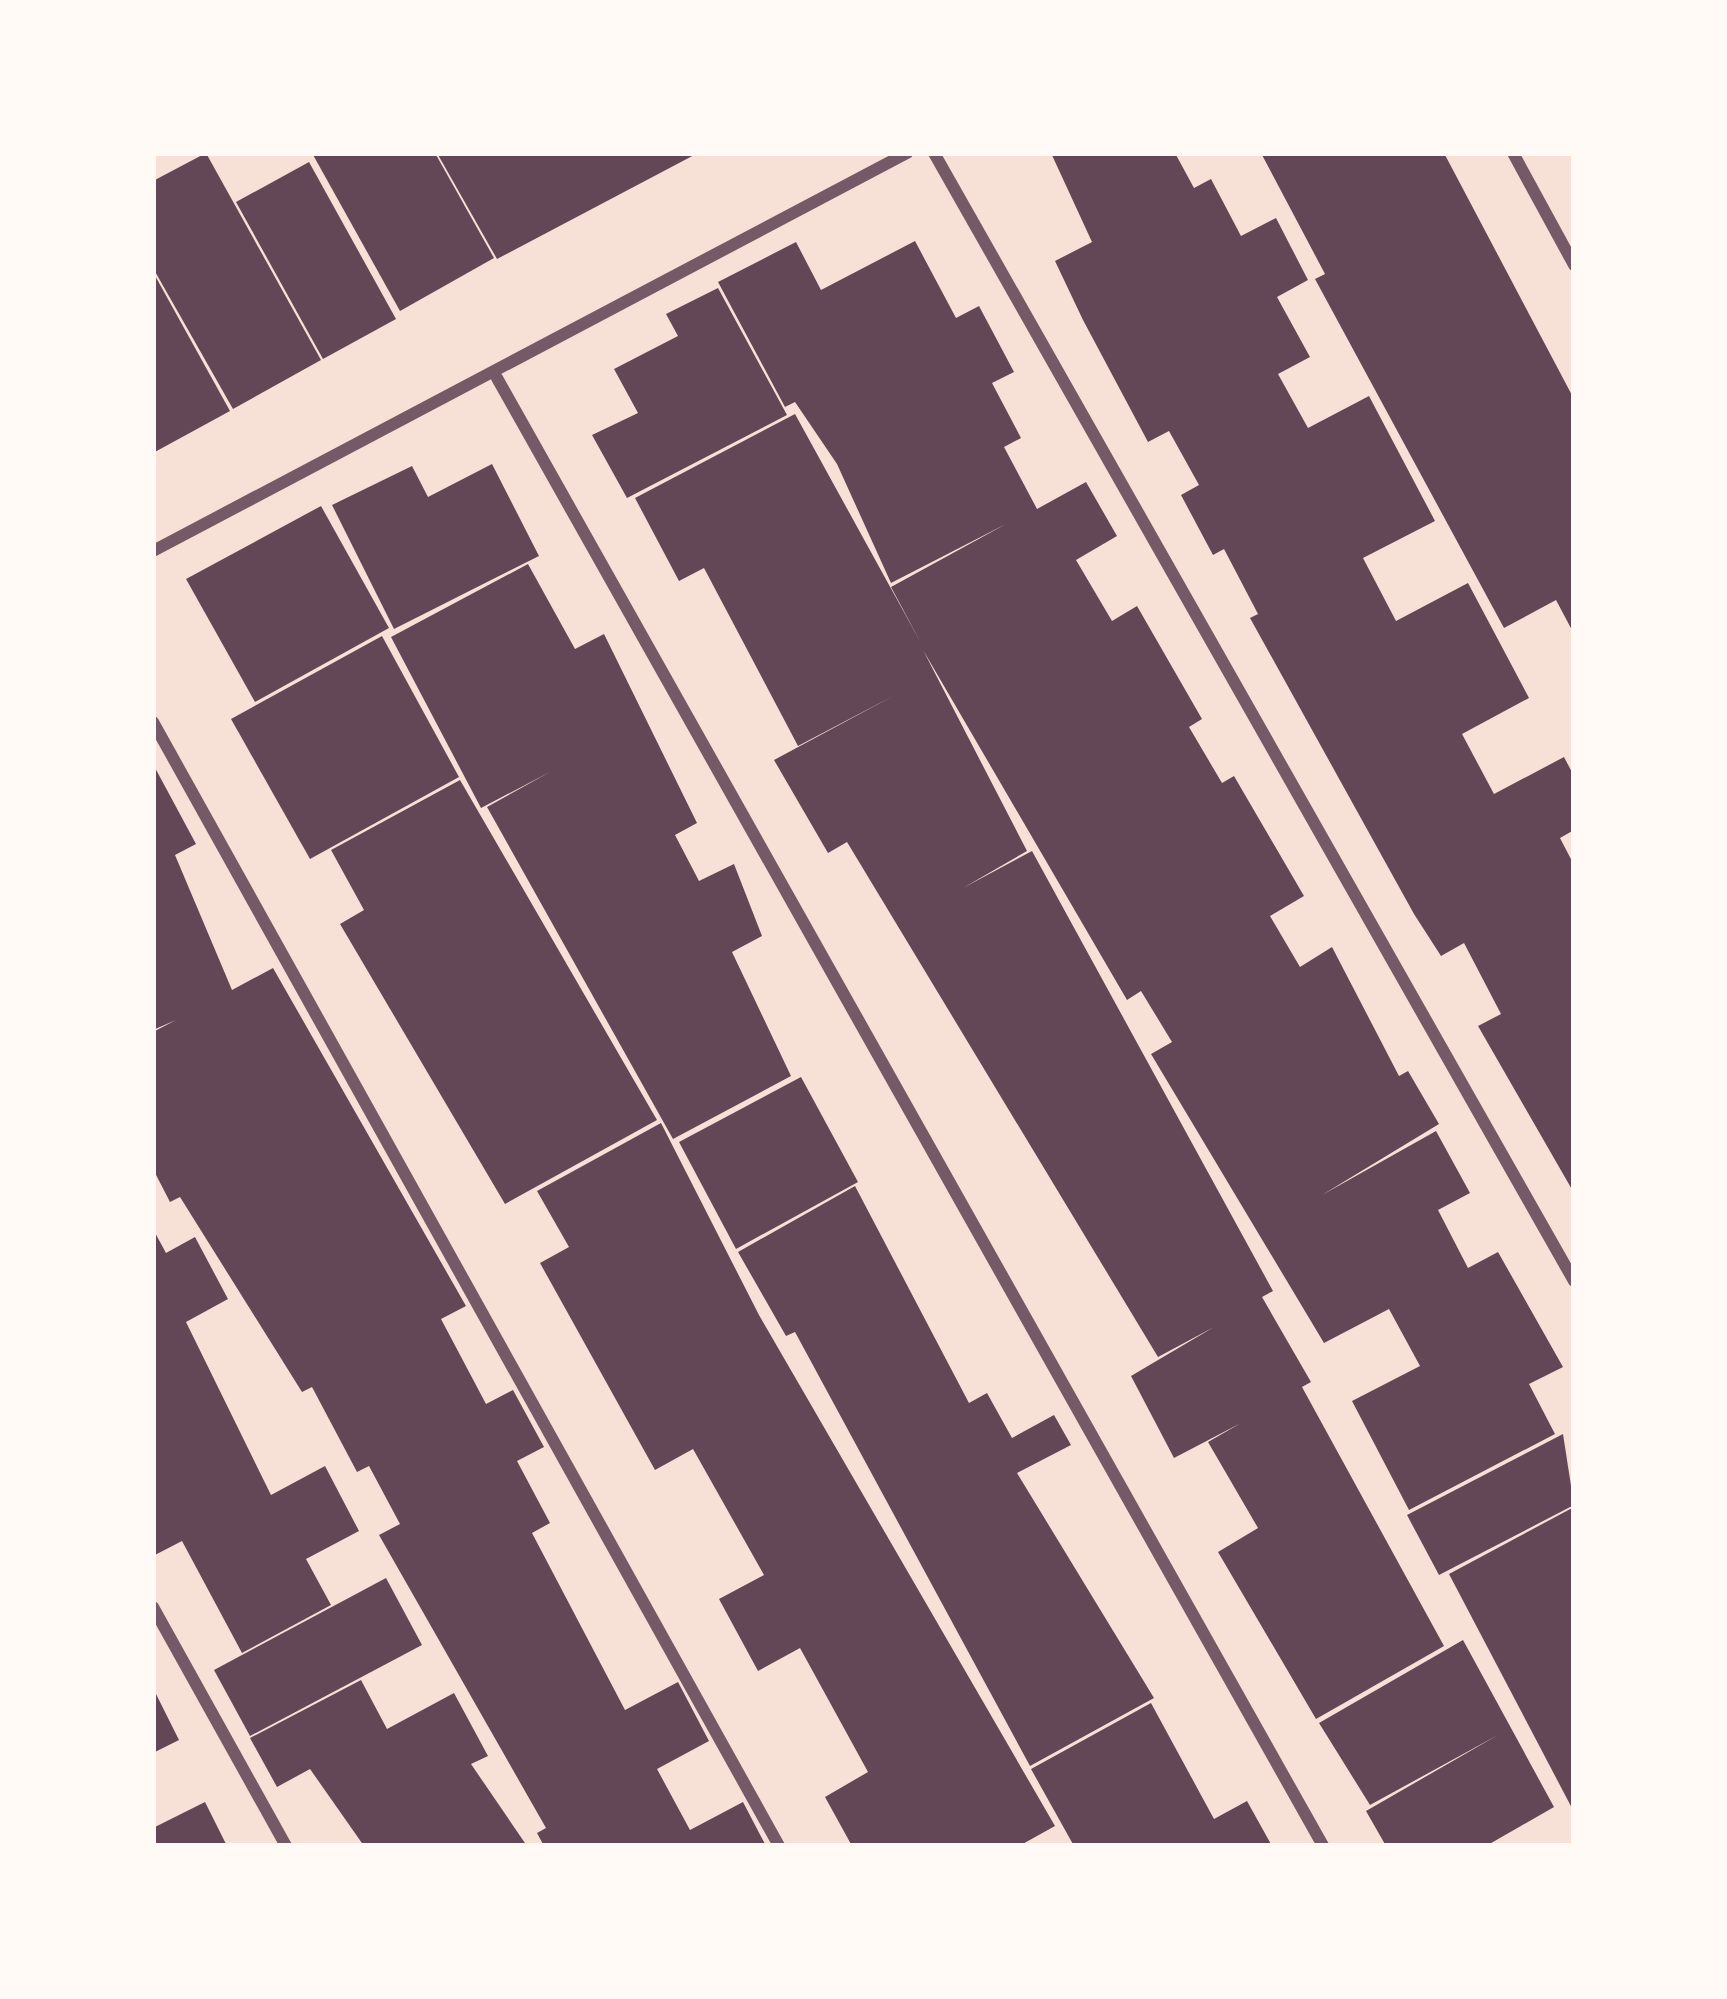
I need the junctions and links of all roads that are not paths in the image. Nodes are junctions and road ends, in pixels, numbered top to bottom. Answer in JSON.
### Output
{"nodes":[{"id":1,"x":908,"y":153,"type":"edge"},
{"id":2,"x":934,"y":153,"type":"edge"},
{"id":3,"x":1513,"y":153,"type":"edge"},
{"id":4,"x":1574,"y":265,"type":"edge"},
{"id":5,"x":497,"y":378,"type":"junction"},
{"id":6,"x":153,"y":551,"type":"edge"},
{"id":7,"x":153,"y":722,"type":"edge"},
{"id":8,"x":1574,"y":1282,"type":"edge"},
{"id":9,"x":153,"y":1607,"type":"edge"},
{"id":10,"x":286,"y":1846,"type":"edge"},
{"id":11,"x":779,"y":1846,"type":"edge"},
{"id":12,"x":1323,"y":1846,"type":"edge"}],
"edges":[{"from":1,"to":5,"type":"street"},
{"from":2,"to":8,"type":"street"},
{"from":3,"to":4,"type":"street"},
{"from":5,"to":6,"type":"street"},
{"from":5,"to":12,"type":"street"},
{"from":7,"to":11,"type":"street"},
{"from":9,"to":10,"type":"street"}]}
